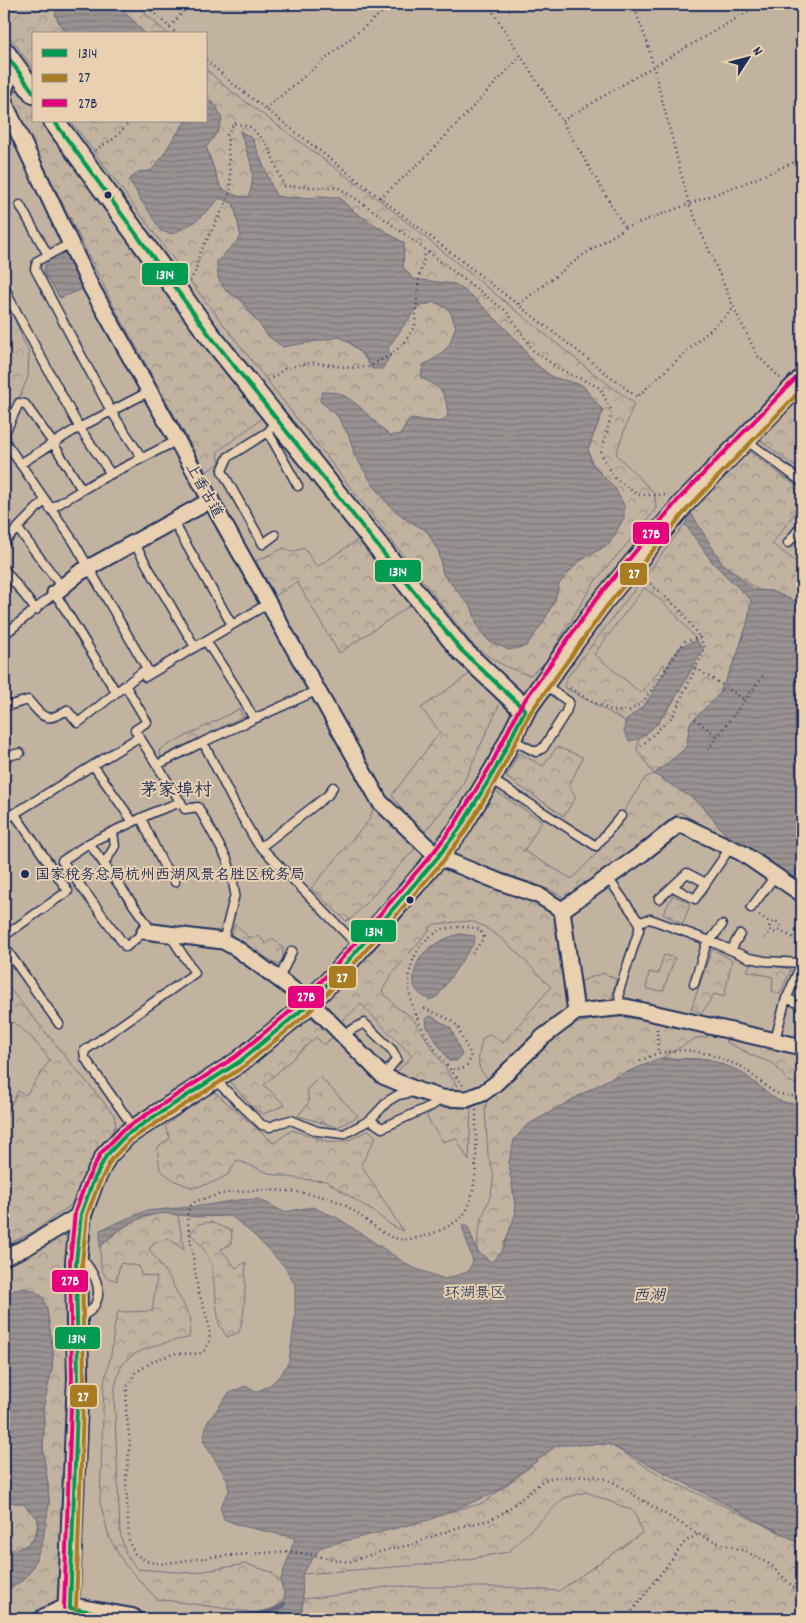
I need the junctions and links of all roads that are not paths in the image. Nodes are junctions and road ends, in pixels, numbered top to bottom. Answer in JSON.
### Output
{"nodes":[{"id":1,"x":6,"y":74,"type":"edge"},
{"id":2,"x":32,"y":92,"type":"edge"},
{"id":3,"x":4,"y":102,"type":"edge"},
{"id":4,"x":55,"y":122,"type":"edge"},
{"id":5,"x":20,"y":205,"type":"dead end"},
{"id":6,"x":71,"y":243,"type":"junction"},
{"id":7,"x":48,"y":255,"type":"junction"},
{"id":8,"x":4,"y":284,"type":"edge"},
{"id":9,"x":797,"y":385,"type":"edge"},
{"id":10,"x":150,"y":391,"type":"junction"},
{"id":11,"x":111,"y":411,"type":"junction"},
{"id":12,"x":273,"y":426,"type":"junction"},
{"id":13,"x":80,"y":427,"type":"junction"},
{"id":14,"x":4,"y":435,"type":"edge"},
{"id":15,"x":744,"y":439,"type":"junction"},
{"id":16,"x":4,"y":440,"type":"edge"},
{"id":17,"x":178,"y":440,"type":"junction"},
{"id":18,"x":54,"y":443,"type":"junction"},
{"id":19,"x":142,"y":458,"type":"junction"},
{"id":20,"x":20,"y":464,"type":"junction"},
{"id":21,"x":111,"y":474,"type":"junction"},
{"id":22,"x":802,"y":482,"type":"edge"},
{"id":23,"x":298,"y":486,"type":"dead end"},
{"id":24,"x":82,"y":490,"type":"junction"},
{"id":25,"x":45,"y":500,"type":"junction"},
{"id":26,"x":211,"y":500,"type":"junction"},
{"id":27,"x":50,"y":509,"type":"junction"},
{"id":28,"x":173,"y":521,"type":"junction"},
{"id":29,"x":802,"y":525,"type":"edge"},
{"id":30,"x":18,"y":529,"type":"junction"},
{"id":31,"x":275,"y":535,"type":"dead end"},
{"id":32,"x":4,"y":542,"type":"edge"},
{"id":33,"x":134,"y":543,"type":"junction"},
{"id":34,"x":788,"y":543,"type":"dead end"},
{"id":35,"x":88,"y":568,"type":"junction"},
{"id":36,"x":4,"y":569,"type":"edge"},
{"id":37,"x":59,"y":590,"type":"junction"},
{"id":38,"x":269,"y":603,"type":"junction"},
{"id":39,"x":36,"y":610,"type":"junction"},
{"id":40,"x":232,"y":625,"type":"junction"},
{"id":41,"x":4,"y":634,"type":"edge"},
{"id":42,"x":206,"y":641,"type":"junction"},
{"id":43,"x":195,"y":647,"type":"junction"},
{"id":44,"x":150,"y":674,"type":"junction"},
{"id":45,"x":543,"y":684,"type":"junction"},
{"id":46,"x":125,"y":685,"type":"junction"},
{"id":47,"x":318,"y":690,"type":"junction"},
{"id":48,"x":116,"y":692,"type":"junction"},
{"id":49,"x":4,"y":707,"type":"edge"},
{"id":50,"x":525,"y":710,"type":"junction"},
{"id":51,"x":254,"y":719,"type":"junction"},
{"id":52,"x":140,"y":737,"type":"junction"},
{"id":53,"x":510,"y":739,"type":"junction"},
{"id":54,"x":203,"y":742,"type":"junction"},
{"id":55,"x":20,"y":752,"type":"dead end"},
{"id":56,"x":4,"y":757,"type":"edge"},
{"id":57,"x":93,"y":765,"type":"junction"},
{"id":58,"x":157,"y":765,"type":"junction"},
{"id":59,"x":490,"y":778,"type":"junction"},
{"id":60,"x":333,"y":788,"type":"dead end"},
{"id":61,"x":181,"y":802,"type":"junction"},
{"id":62,"x":14,"y":813,"type":"junction"},
{"id":63,"x":621,"y":816,"type":"dead end"},
{"id":64,"x":4,"y":820,"type":"edge"},
{"id":65,"x":137,"y":820,"type":"junction"},
{"id":66,"x":113,"y":832,"type":"junction"},
{"id":67,"x":89,"y":843,"type":"junction"},
{"id":68,"x":261,"y":847,"type":"junction"},
{"id":69,"x":730,"y":848,"type":"junction"},
{"id":70,"x":438,"y":857,"type":"junction"},
{"id":71,"x":104,"y":864,"type":"junction"},
{"id":72,"x":775,"y":876,"type":"junction"},
{"id":73,"x":608,"y":878,"type":"junction"},
{"id":74,"x":175,"y":882,"type":"dead end"},
{"id":75,"x":706,"y":883,"type":"junction"},
{"id":76,"x":673,"y":887,"type":"junction"},
{"id":77,"x":802,"y":894,"type":"edge"},
{"id":78,"x":659,"y":899,"type":"dead end"},
{"id":79,"x":751,"y":908,"type":"road end"},
{"id":80,"x":562,"y":910,"type":"junction"},
{"id":81,"x":640,"y":922,"type":"junction"},
{"id":82,"x":722,"y":925,"type":"dead end"},
{"id":83,"x":146,"y":932,"type":"junction"},
{"id":84,"x":169,"y":934,"type":"junction"},
{"id":85,"x":740,"y":934,"type":"dead end"},
{"id":86,"x":4,"y":936,"type":"edge"},
{"id":87,"x":223,"y":941,"type":"junction"},
{"id":88,"x":710,"y":941,"type":"junction"},
{"id":89,"x":4,"y":946,"type":"edge"},
{"id":90,"x":360,"y":947,"type":"junction"},
{"id":91,"x":731,"y":950,"type":"junction"},
{"id":92,"x":292,"y":951,"type":"dead end"},
{"id":93,"x":802,"y":963,"type":"edge"},
{"id":94,"x":278,"y":979,"type":"junction"},
{"id":95,"x":694,"y":984,"type":"dead end"},
{"id":96,"x":786,"y":998,"type":"junction"},
{"id":97,"x":310,"y":1002,"type":"junction"},
{"id":98,"x":802,"y":1005,"type":"edge"},
{"id":99,"x":620,"y":1008,"type":"junction"},
{"id":100,"x":576,"y":1012,"type":"junction"},
{"id":101,"x":60,"y":1024,"type":"dead end"},
{"id":102,"x":342,"y":1035,"type":"junction"},
{"id":103,"x":775,"y":1040,"type":"junction"},
{"id":104,"x":802,"y":1047,"type":"edge"},
{"id":105,"x":383,"y":1076,"type":"junction"},
{"id":106,"x":214,"y":1079,"type":"junction"},
{"id":107,"x":419,"y":1091,"type":"junction"},
{"id":108,"x":442,"y":1098,"type":"junction"},
{"id":109,"x":370,"y":1120,"type":"junction"},
{"id":110,"x":135,"y":1129,"type":"junction"},
{"id":111,"x":81,"y":1214,"type":"junction"},
{"id":112,"x":4,"y":1257,"type":"edge"},
{"id":113,"x":69,"y":1614,"type":"edge"},
{"id":114,"x":45,"y":1619,"type":"edge"},
{"id":115,"x":132,"y":1619,"type":"edge"}],
"edges":[{"from":1,"to":2,"type":"street"},
{"from":3,"to":6,"type":"street","name":"上香古道"},
{"from":4,"to":12,"type":"street"},
{"from":5,"to":7,"type":"lane"},
{"from":6,"to":7,"type":"lane"},
{"from":6,"to":10,"type":"street","name":"上香古道"},
{"from":7,"to":11,"type":"lane"},
{"from":8,"to":13,"type":"lane"},
{"from":9,"to":15,"type":"street"},
{"from":10,"to":11,"type":"lane"},
{"from":10,"to":17,"type":"street","name":"上香古道"},
{"from":11,"to":13,"type":"lane"},
{"from":11,"to":19,"type":"lane"},
{"from":12,"to":23,"type":"lane"},
{"from":12,"to":31,"type":"lane"},
{"from":12,"to":50,"type":"street"},
{"from":13,"to":18,"type":"lane"},
{"from":13,"to":21,"type":"lane"},
{"from":14,"to":18,"type":"lane"},
{"from":15,"to":22,"type":"lane"},
{"from":15,"to":45,"type":"street"},
{"from":16,"to":20,"type":"lane"},
{"from":17,"to":19,"type":"lane"},
{"from":17,"to":26,"type":"street","name":"上香古道"},
{"from":18,"to":20,"type":"lane"},
{"from":18,"to":24,"type":"lane"},
{"from":19,"to":21,"type":"lane"},
{"from":20,"to":25,"type":"lane"},
{"from":21,"to":24,"type":"lane"},
{"from":24,"to":27,"type":"lane"},
{"from":25,"to":27,"type":"lane"},
{"from":25,"to":30,"type":"lane"},
{"from":26,"to":28,"type":"street"},
{"from":26,"to":38,"type":"street","name":"上香古道"},
{"from":27,"to":35,"type":"lane"},
{"from":28,"to":33,"type":"street"},
{"from":28,"to":40,"type":"lane"},
{"from":29,"to":34,"type":"lane"},
{"from":30,"to":32,"type":"lane"},
{"from":30,"to":37,"type":"lane"},
{"from":33,"to":35,"type":"street"},
{"from":33,"to":43,"type":"lane"},
{"from":35,"to":37,"type":"street"},
{"from":35,"to":44,"type":"lane"},
{"from":36,"to":39,"type":"lane"},
{"from":37,"to":39,"type":"lane"},
{"from":37,"to":48,"type":"lane"},
{"from":38,"to":40,"type":"lane"},
{"from":38,"to":47,"type":"street","name":"上香古道"},
{"from":39,"to":41,"type":"lane"},
{"from":40,"to":42,"type":"lane"},
{"from":42,"to":43,"type":"lane"},
{"from":42,"to":51,"type":"lane"},
{"from":43,"to":44,"type":"lane"},
{"from":44,"to":46,"type":"lane"},
{"from":45,"to":50,"type":"street"},
{"from":45,"to":53,"type":"lane"},
{"from":46,"to":48,"type":"lane"},
{"from":46,"to":52,"type":"lane"},
{"from":47,"to":51,"type":"lane"},
{"from":47,"to":70,"type":"street","name":"上香古道"},
{"from":48,"to":49,"type":"lane"},
{"from":50,"to":53,"type":"street"},
{"from":51,"to":54,"type":"lane"},
{"from":52,"to":57,"type":"lane"},
{"from":52,"to":58,"type":"lane"},
{"from":53,"to":59,"type":"street"},
{"from":54,"to":58,"type":"lane"},
{"from":54,"to":68,"type":"lane"},
{"from":55,"to":56,"type":"lane"},
{"from":57,"to":62,"type":"lane"},
{"from":57,"to":65,"type":"lane"},
{"from":58,"to":61,"type":"lane"},
{"from":59,"to":63,"type":"lane"},
{"from":59,"to":70,"type":"street"},
{"from":60,"to":68,"type":"lane"},
{"from":61,"to":65,"type":"lane"},
{"from":61,"to":87,"type":"lane"},
{"from":62,"to":64,"type":"lane"},
{"from":62,"to":86,"type":"lane"},
{"from":65,"to":66,"type":"lane"},
{"from":65,"to":74,"type":"lane"},
{"from":66,"to":67,"type":"lane"},
{"from":66,"to":71,"type":"lane"},
{"from":67,"to":71,"type":"lane"},
{"from":67,"to":83,"type":"lane"},
{"from":68,"to":90,"type":"lane"},
{"from":69,"to":72,"type":"street"},
{"from":69,"to":73,"type":"street"},
{"from":69,"to":75,"type":"lane"},
{"from":70,"to":80,"type":"street"},
{"from":70,"to":90,"type":"street"},
{"from":71,"to":83,"type":"lane"},
{"from":72,"to":77,"type":"street"},
{"from":72,"to":79,"type":"lane"},
{"from":73,"to":80,"type":"street"},
{"from":73,"to":81,"type":"lane"},
{"from":75,"to":76,"type":"lane"},
{"from":75,"to":76,"type":"lane"},
{"from":76,"to":78,"type":"lane"},
{"from":80,"to":100,"type":"street"},
{"from":81,"to":88,"type":"lane"},
{"from":81,"to":99,"type":"lane"},
{"from":82,"to":88,"type":"lane"},
{"from":83,"to":84,"type":"street"},
{"from":84,"to":87,"type":"street"},
{"from":84,"to":110,"type":"lane"},
{"from":85,"to":91,"type":"lane"},
{"from":87,"to":94,"type":"street"},
{"from":88,"to":91,"type":"lane"},
{"from":88,"to":95,"type":"lane"},
{"from":89,"to":101,"type":"lane"},
{"from":90,"to":97,"type":"street"},
{"from":91,"to":93,"type":"lane"},
{"from":92,"to":94,"type":"lane"},
{"from":93,"to":96,"type":"lane"},
{"from":94,"to":97,"type":"street"},
{"from":96,"to":98,"type":"lane"},
{"from":96,"to":103,"type":"lane"},
{"from":97,"to":102,"type":"street"},
{"from":97,"to":106,"type":"street"},
{"from":99,"to":100,"type":"street"},
{"from":99,"to":103,"type":"street"},
{"from":100,"to":108,"type":"street"},
{"from":102,"to":105,"type":"street"},
{"from":102,"to":105,"type":"lane"},
{"from":103,"to":104,"type":"street"},
{"from":105,"to":107,"type":"street"},
{"from":106,"to":109,"type":"lane"},
{"from":106,"to":110,"type":"street"},
{"from":107,"to":108,"type":"street"},
{"from":107,"to":109,"type":"lane"},
{"from":108,"to":109,"type":"lane"},
{"from":110,"to":111,"type":"street"},
{"from":111,"to":112,"type":"street"},
{"from":111,"to":113,"type":"street"},
{"from":113,"to":114,"type":"street"},
{"from":113,"to":115,"type":"street"}]}
